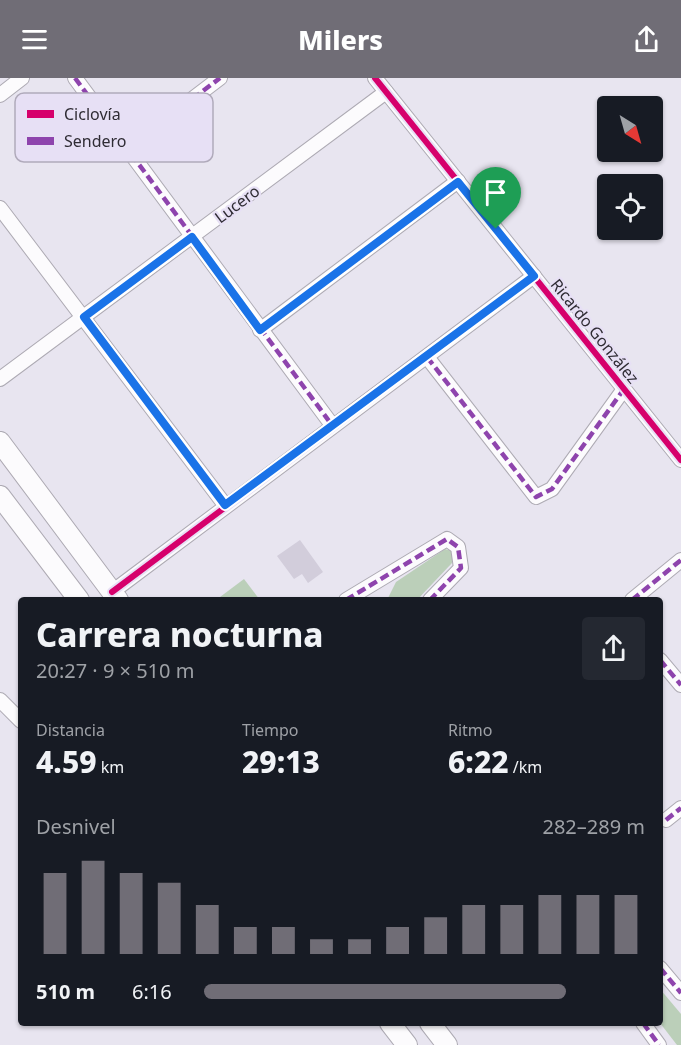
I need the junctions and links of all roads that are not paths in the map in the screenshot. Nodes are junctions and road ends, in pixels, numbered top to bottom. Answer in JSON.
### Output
{"nodes":[{"id":1,"x":22,"y":78,"type":"edge"},
{"id":2,"x":75,"y":78,"type":"edge"},
{"id":3,"x":220,"y":78,"type":"edge"},
{"id":4,"x":375,"y":78,"type":"edge"},
{"id":5,"x":386,"y":92,"type":"junction"},
{"id":6,"x":87,"y":93,"type":"edge"},
{"id":7,"x":200,"y":93,"type":"edge"},
{"id":8,"x":0,"y":95,"type":"edge"},
{"id":9,"x":139,"y":162,"type":"edge"},
{"id":10,"x":458,"y":182,"type":"junction"},
{"id":11,"x":0,"y":208,"type":"edge"},
{"id":12,"x":192,"y":237,"type":"junction"},
{"id":13,"x":534,"y":276,"type":"junction"},
{"id":14,"x":84,"y":317,"type":"junction"},
{"id":15,"x":260,"y":330,"type":"junction"},
{"id":16,"x":427,"y":357,"type":"junction"},
{"id":17,"x":0,"y":379,"type":"edge"},
{"id":18,"x":624,"y":389,"type":"junction"},
{"id":19,"x":332,"y":425,"type":"junction"},
{"id":20,"x":0,"y":442,"type":"edge"},
{"id":21,"x":681,"y":460,"type":"edge"},
{"id":22,"x":0,"y":496,"type":"edge"},
{"id":23,"x":225,"y":505,"type":"junction"},
{"id":24,"x":681,"y":560,"type":"edge"},
{"id":25,"x":115,"y":596,"type":"edge"},
{"id":26,"x":77,"y":597,"type":"edge"},
{"id":27,"x":351,"y":597,"type":"edge"},
{"id":28,"x":433,"y":597,"type":"edge"},
{"id":29,"x":636,"y":597,"type":"edge"},
{"id":30,"x":663,"y":669,"type":"edge"},
{"id":31,"x":681,"y":685,"type":"edge"},
{"id":32,"x":0,"y":700,"type":"edge"},
{"id":33,"x":18,"y":718,"type":"edge"},
{"id":34,"x":681,"y":808,"type":"edge"},
{"id":35,"x":666,"y":820,"type":"dead end"},
{"id":36,"x":663,"y":972,"type":"edge"},
{"id":37,"x":681,"y":993,"type":"edge"},
{"id":38,"x":392,"y":1026,"type":"edge"},
{"id":39,"x":432,"y":1026,"type":"edge"},
{"id":40,"x":645,"y":1026,"type":"edge"},
{"id":41,"x":407,"y":1045,"type":"edge"},
{"id":42,"x":447,"y":1045,"type":"edge"},
{"id":43,"x":659,"y":1045,"type":"edge"}],
"edges":[{"from":1,"to":8,"type":"street"},
{"from":2,"to":6,"type":"street"},
{"from":3,"to":7,"type":"street"},
{"from":4,"to":5,"type":"street","name":"Ricardo González"},
{"from":5,"to":10,"type":"street","name":"Ricardo González"},
{"from":5,"to":12,"type":"street","name":"Lucero"},
{"from":9,"to":12,"type":"street"},
{"from":10,"to":13,"type":"street","name":"Ricardo González"},
{"from":10,"to":15,"type":"street"},
{"from":11,"to":14,"type":"street"},
{"from":12,"to":14,"type":"street","name":"Lucero"},
{"from":12,"to":15,"type":"street"},
{"from":13,"to":16,"type":"street"},
{"from":13,"to":18,"type":"street","name":"Ricardo González"},
{"from":14,"to":17,"type":"street","name":"Lucero"},
{"from":14,"to":23,"type":"street"},
{"from":15,"to":19,"type":"street"},
{"from":16,"to":18,"type":"street"},
{"from":16,"to":19,"type":"street"},
{"from":18,"to":21,"type":"street","name":"Ricardo González"},
{"from":19,"to":23,"type":"street"},
{"from":20,"to":25,"type":"street"},
{"from":22,"to":26,"type":"street"},
{"from":23,"to":25,"type":"street"},
{"from":24,"to":29,"type":"street"},
{"from":27,"to":28,"type":"street"},
{"from":30,"to":31,"type":"street"},
{"from":32,"to":33,"type":"street"},
{"from":34,"to":35,"type":"street"},
{"from":36,"to":37,"type":"street"},
{"from":38,"to":41,"type":"street"},
{"from":39,"to":42,"type":"street"},
{"from":40,"to":43,"type":"street"}]}
